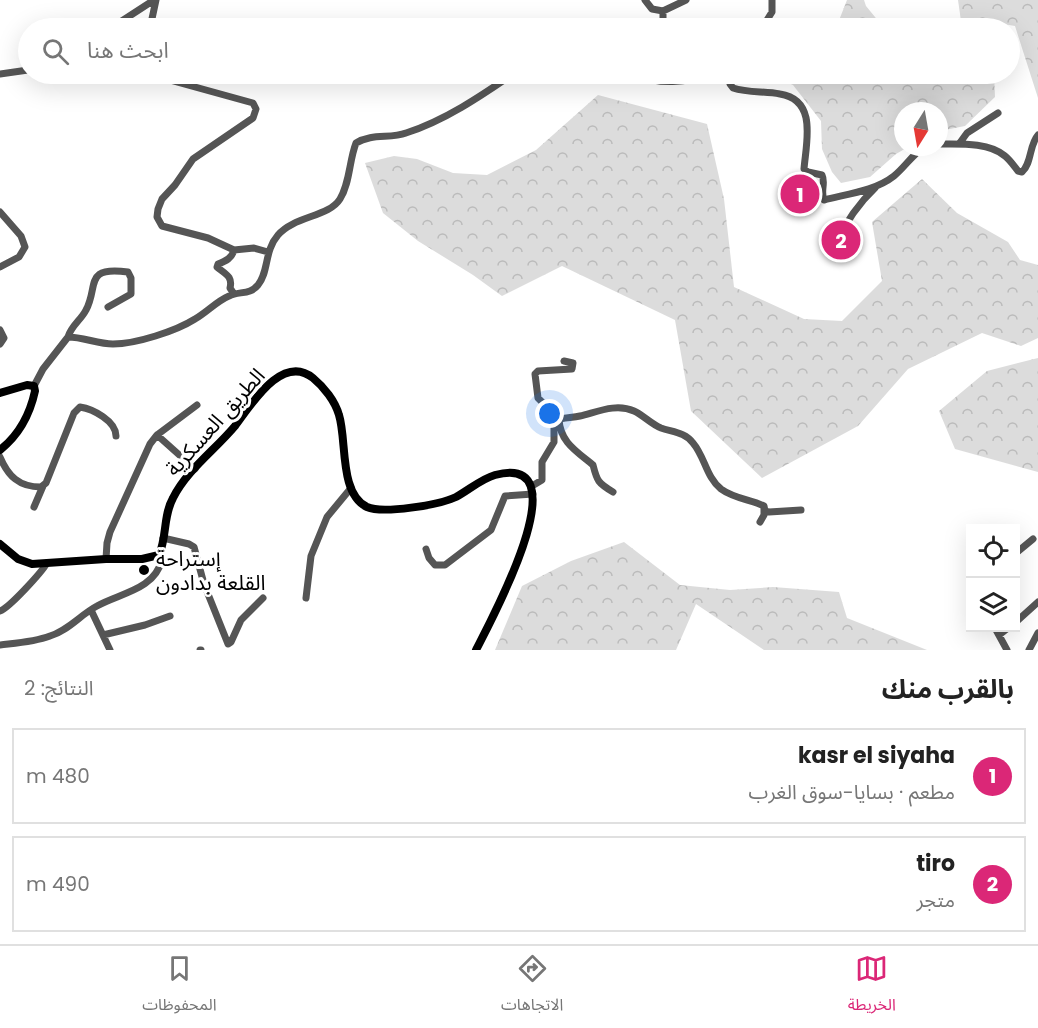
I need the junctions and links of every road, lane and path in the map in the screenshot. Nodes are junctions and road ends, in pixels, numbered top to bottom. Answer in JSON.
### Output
{"nodes":[{"id":1,"x":155,"y":0,"type":"edge"},
{"id":2,"x":645,"y":0,"type":"edge"},
{"id":3,"x":686,"y":0,"type":"edge"},
{"id":4,"x":772,"y":0,"type":"edge"},
{"id":5,"x":663,"y":11,"type":"junction"},
{"id":6,"x":127,"y":18,"type":"edge"},
{"id":7,"x":152,"y":18,"type":"edge"},
{"id":8,"x":663,"y":18,"type":"edge"},
{"id":9,"x":768,"y":18,"type":"edge"},
{"id":10,"x":18,"y":71,"type":"edge"},
{"id":11,"x":0,"y":74,"type":"edge"},
{"id":12,"x":186,"y":84,"type":"edge"},
{"id":13,"x":498,"y":84,"type":"edge"},
{"id":14,"x":730,"y":84,"type":"edge"},
{"id":15,"x":998,"y":113,"type":"dead end"},
{"id":16,"x":1038,"y":135,"type":"edge"},
{"id":17,"x":948,"y":144,"type":"edge"},
{"id":18,"x":959,"y":144,"type":"junction"},
{"id":19,"x":913,"y":156,"type":"edge"},
{"id":20,"x":877,"y":186,"type":"junction"},
{"id":21,"x":0,"y":212,"type":"edge"},
{"id":22,"x":836,"y":243,"type":"dead end"},
{"id":23,"x":234,"y":250,"type":"junction"},
{"id":24,"x":268,"y":252,"type":"junction"},
{"id":25,"x":0,"y":267,"type":"edge"},
{"id":26,"x":234,"y":294,"type":"junction"},
{"id":27,"x":108,"y":308,"type":"dead end"},
{"id":28,"x":0,"y":330,"type":"edge"},
{"id":29,"x":68,"y":337,"type":"junction"},
{"id":30,"x":0,"y":344,"type":"edge"},
{"id":31,"x":564,"y":361,"type":"dead end"},
{"id":32,"x":34,"y":386,"type":"junction"},
{"id":33,"x":0,"y":393,"type":"edge"},
{"id":34,"x":197,"y":405,"type":"dead end"},
{"id":35,"x":559,"y":419,"type":"junction"},
{"id":36,"x":157,"y":435,"type":"junction"},
{"id":37,"x":116,"y":436,"type":"dead end"},
{"id":38,"x":0,"y":450,"type":"edge"},
{"id":39,"x":0,"y":457,"type":"edge"},
{"id":40,"x":195,"y":470,"type":"junction"},
{"id":41,"x":43,"y":486,"type":"junction"},
{"id":42,"x":351,"y":488,"type":"junction"},
{"id":43,"x":533,"y":490,"type":"junction"},
{"id":44,"x":613,"y":492,"type":"dead end"},
{"id":45,"x":764,"y":506,"type":"junction"},
{"id":46,"x":34,"y":507,"type":"dead end"},
{"id":47,"x":801,"y":510,"type":"dead end"},
{"id":48,"x":760,"y":522,"type":"dead end"},
{"id":49,"x":163,"y":538,"type":"junction"},
{"id":50,"x":1033,"y":539,"type":"dead end"},
{"id":51,"x":0,"y":544,"type":"edge"},
{"id":52,"x":426,"y":549,"type":"dead end"},
{"id":53,"x":1020,"y":550,"type":"edge"},
{"id":54,"x":159,"y":555,"type":"junction"},
{"id":55,"x":106,"y":559,"type":"junction"},
{"id":56,"x":47,"y":563,"type":"junction"},
{"id":57,"x":263,"y":598,"type":"dead end"},
{"id":58,"x":306,"y":598,"type":"dead end"},
{"id":59,"x":1038,"y":602,"type":"edge"},
{"id":60,"x":91,"y":610,"type":"junction"},
{"id":61,"x":0,"y":611,"type":"edge"},
{"id":62,"x":170,"y":616,"type":"dead end"},
{"id":63,"x":1020,"y":618,"type":"edge"},
{"id":64,"x":998,"y":632,"type":"edge"},
{"id":65,"x":1038,"y":633,"type":"edge"},
{"id":66,"x":103,"y":634,"type":"junction"},
{"id":67,"x":0,"y":645,"type":"edge"},
{"id":68,"x":232,"y":647,"type":"edge"},
{"id":69,"x":110,"y":650,"type":"edge"},
{"id":70,"x":476,"y":650,"type":"edge"},
{"id":71,"x":1007,"y":650,"type":"edge"},
{"id":72,"x":1029,"y":650,"type":"edge"}],
"edges":[{"from":1,"to":6,"type":"street"},
{"from":1,"to":7,"type":"street"},
{"from":2,"to":5,"type":"street"},
{"from":3,"to":5,"type":"street"},
{"from":4,"to":9,"type":"street"},
{"from":5,"to":8,"type":"street"},
{"from":10,"to":11,"type":"street"},
{"from":12,"to":23,"type":"street"},
{"from":13,"to":24,"type":"street"},
{"from":14,"to":20,"type":"street"},
{"from":15,"to":18,"type":"street"},
{"from":16,"to":18,"type":"street"},
{"from":17,"to":18,"type":"street"},
{"from":19,"to":20,"type":"street"},
{"from":20,"to":22,"type":"street"},
{"from":21,"to":25,"type":"street"},
{"from":23,"to":24,"type":"street"},
{"from":23,"to":26,"type":"street"},
{"from":24,"to":26,"type":"street"},
{"from":26,"to":29,"type":"street"},
{"from":27,"to":29,"type":"street"},
{"from":28,"to":30,"type":"street"},
{"from":29,"to":32,"type":"street"},
{"from":31,"to":35,"type":"street"},
{"from":32,"to":33,"type":"main road"},
{"from":32,"to":38,"type":"main road"},
{"from":34,"to":36,"type":"street"},
{"from":35,"to":43,"type":"street"},
{"from":35,"to":44,"type":"street"},
{"from":35,"to":45,"type":"street"},
{"from":36,"to":40,"type":"street"},
{"from":36,"to":55,"type":"street"},
{"from":37,"to":41,"type":"street"},
{"from":39,"to":41,"type":"street"},
{"from":40,"to":42,"type":"main road","name":"الطريق العسكرية"},
{"from":40,"to":49,"type":"main road","name":"الطريق العسكرية"},
{"from":41,"to":46,"type":"street"},
{"from":42,"to":43,"type":"main road"},
{"from":42,"to":58,"type":"street"},
{"from":43,"to":52,"type":"street"},
{"from":43,"to":70,"type":"main road"},
{"from":45,"to":47,"type":"street"},
{"from":45,"to":48,"type":"street"},
{"from":49,"to":54,"type":"main road","name":"الطريق العسكرية"},
{"from":49,"to":68,"type":"street"},
{"from":50,"to":53,"type":"street"},
{"from":51,"to":56,"type":"main road"},
{"from":54,"to":55,"type":"main road"},
{"from":54,"to":60,"type":"street"},
{"from":55,"to":56,"type":"main road"},
{"from":56,"to":61,"type":"street"},
{"from":57,"to":68,"type":"street"},
{"from":59,"to":63,"type":"street"},
{"from":60,"to":66,"type":"street"},
{"from":60,"to":67,"type":"street"},
{"from":62,"to":66,"type":"street"},
{"from":64,"to":71,"type":"street"},
{"from":65,"to":72,"type":"street"},
{"from":66,"to":69,"type":"street"}]}
